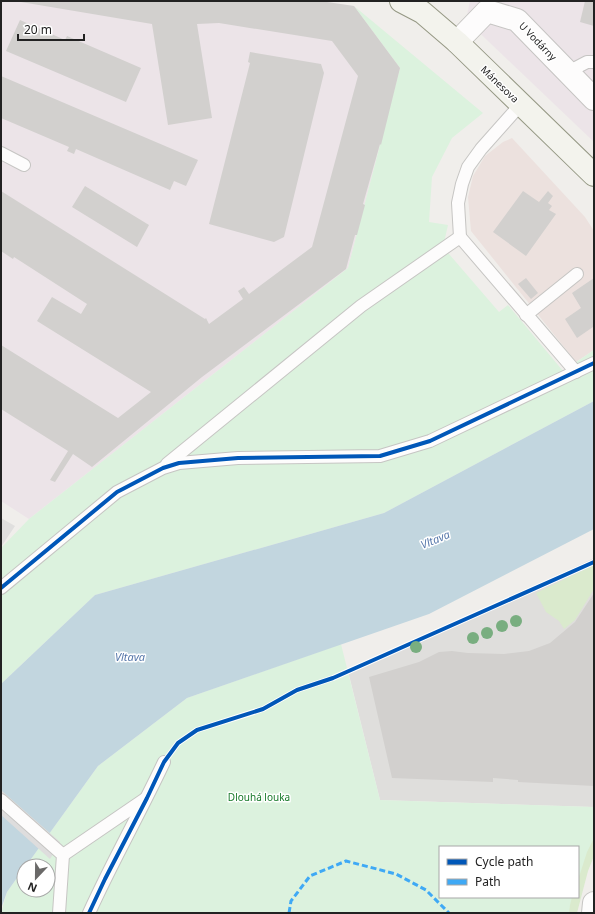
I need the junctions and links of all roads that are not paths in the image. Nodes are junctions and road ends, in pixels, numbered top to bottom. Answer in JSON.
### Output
{"nodes":[{"id":1,"x":401,"y":1,"type":"edge"},
{"id":2,"x":487,"y":6,"type":"edge"},
{"id":3,"x":457,"y":42,"type":"junction"},
{"id":4,"x":594,"y":62,"type":"edge"},
{"id":5,"x":568,"y":72,"type":"junction"},
{"id":6,"x":594,"y":99,"type":"edge"},
{"id":7,"x":521,"y":104,"type":"junction"},
{"id":8,"x":1,"y":153,"type":"edge"},
{"id":9,"x":24,"y":165,"type":"dead end"},
{"id":10,"x":594,"y":175,"type":"edge"},
{"id":11,"x":460,"y":237,"type":"junction"},
{"id":12,"x":578,"y":274,"type":"dead end"},
{"id":13,"x":526,"y":314,"type":"junction"},
{"id":14,"x":594,"y":363,"type":"edge"},
{"id":15,"x":576,"y":372,"type":"junction"},
{"id":16,"x":163,"y":468,"type":"junction"},
{"id":17,"x":1,"y":588,"type":"edge"},
{"id":18,"x":164,"y":762,"type":"dead end"},
{"id":19,"x":147,"y":798,"type":"junction"},
{"id":20,"x":1,"y":800,"type":"edge"},
{"id":21,"x":60,"y":852,"type":"junction"},
{"id":22,"x":594,"y":903,"type":"edge"},
{"id":23,"x":59,"y":913,"type":"edge"},
{"id":24,"x":89,"y":913,"type":"edge"},
{"id":25,"x":592,"y":913,"type":"edge"}],
"edges":[{"from":1,"to":3,"type":"main road","name":"Mánesova"},
{"from":2,"to":3,"type":"street","name":"U Vodárny"},
{"from":2,"to":5,"type":"street","name":"U Vodárny"},
{"from":3,"to":7,"type":"main road","name":"Mánesova"},
{"from":4,"to":5,"type":"lane"},
{"from":5,"to":6,"type":"street","name":"U Vodárny"},
{"from":7,"to":10,"type":"main road","name":"Mánesova"},
{"from":7,"to":11,"type":"lane"},
{"from":8,"to":9,"type":"lane"},
{"from":11,"to":13,"type":"lane"},
{"from":11,"to":16,"type":"lane"},
{"from":12,"to":13,"type":"lane"},
{"from":13,"to":15,"type":"lane"},
{"from":14,"to":15,"type":"lane"},
{"from":15,"to":16,"type":"lane"},
{"from":16,"to":17,"type":"lane"},
{"from":18,"to":19,"type":"lane"},
{"from":19,"to":21,"type":"lane"},
{"from":19,"to":24,"type":"lane"},
{"from":20,"to":21,"type":"lane"},
{"from":21,"to":23,"type":"lane"},
{"from":22,"to":25,"type":"street"}]}
